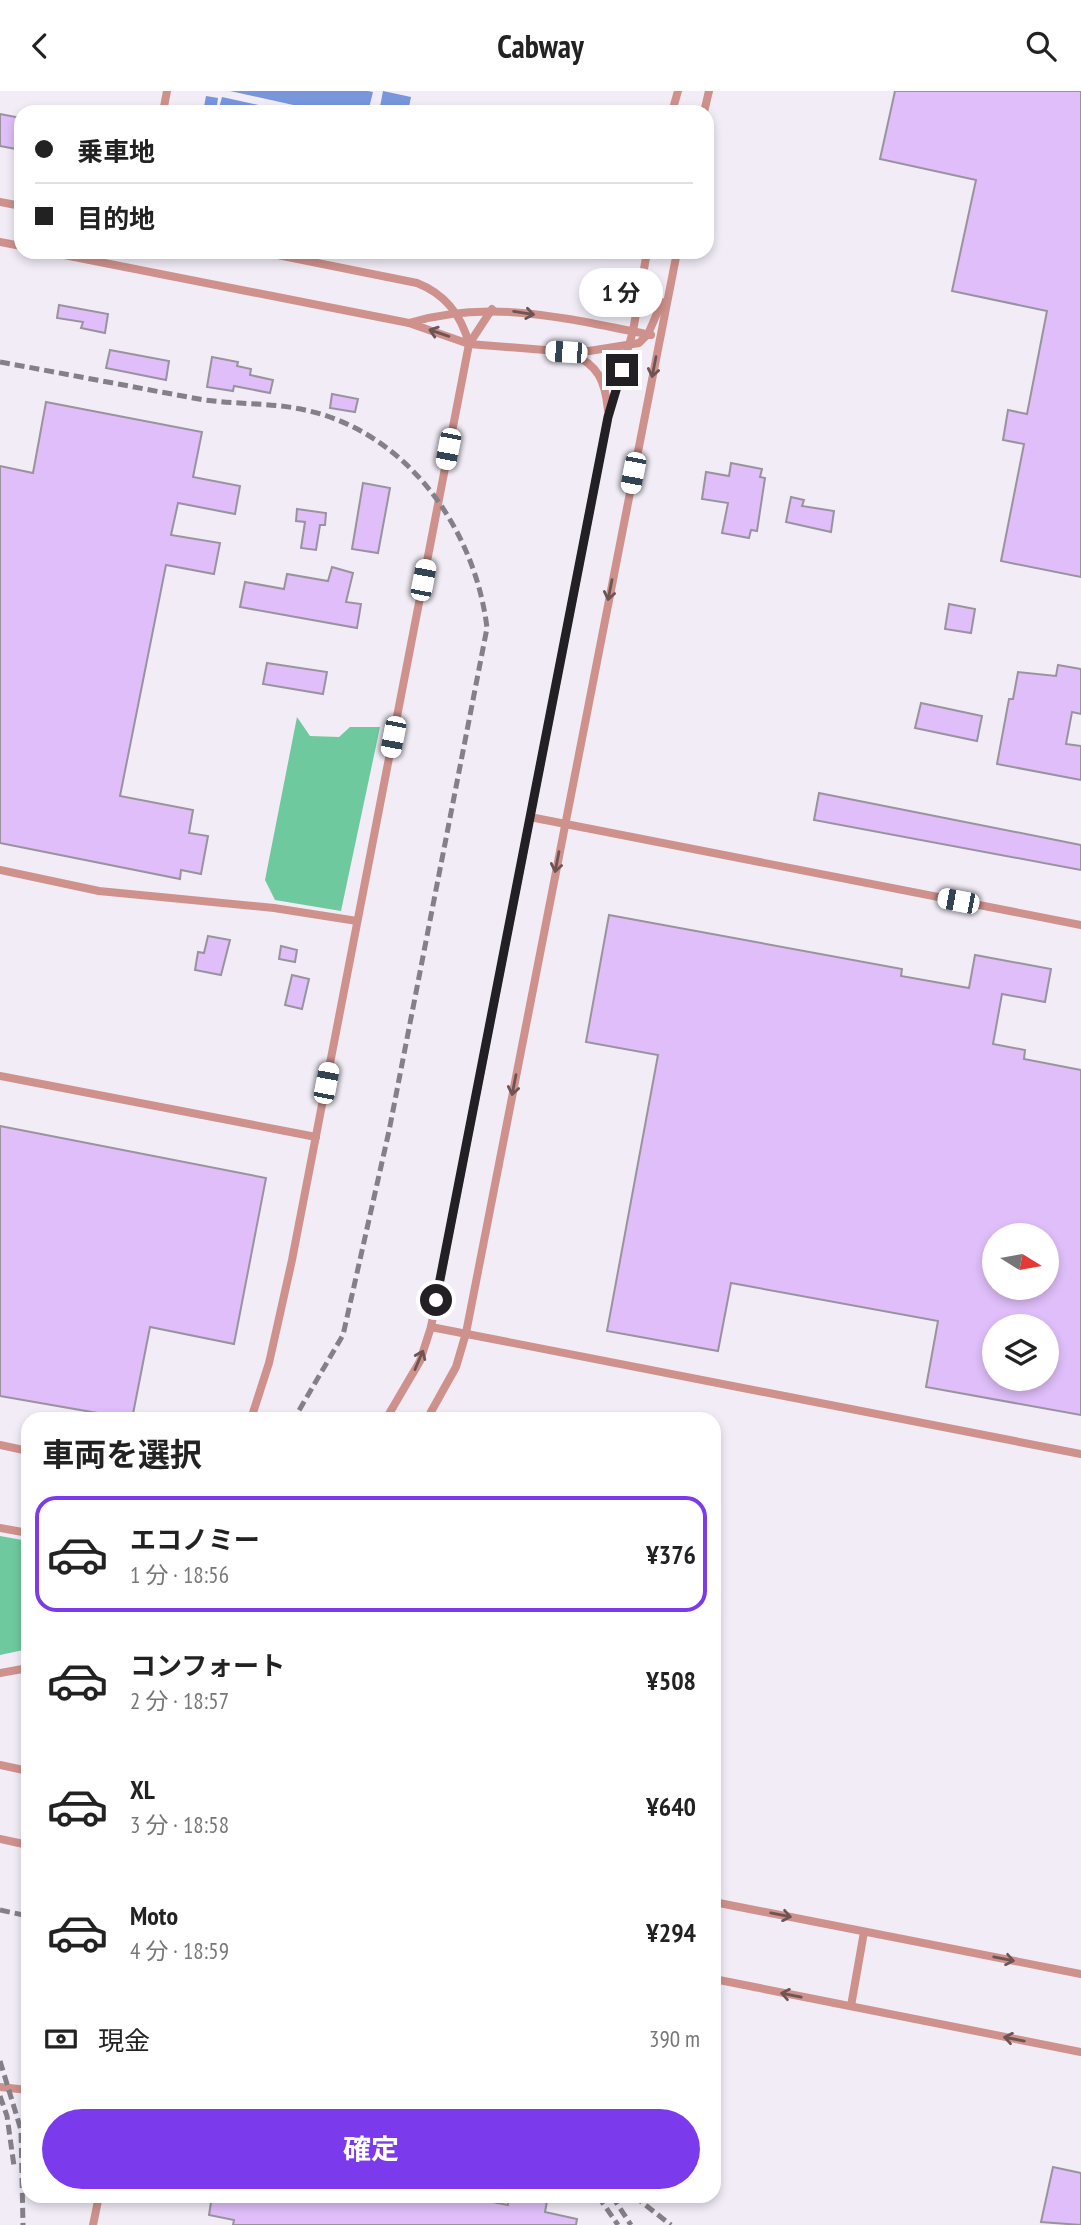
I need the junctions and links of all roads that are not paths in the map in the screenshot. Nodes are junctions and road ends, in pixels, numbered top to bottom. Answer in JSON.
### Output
{"nodes":[{"id":1,"x":84,"y":259,"type":"edge"},
{"id":2,"x":298,"y":259,"type":"edge"},
{"id":3,"x":646,"y":259,"type":"edge"},
{"id":4,"x":675,"y":259,"type":"edge"},
{"id":5,"x":671,"y":279,"type":"junction"},
{"id":6,"x":492,"y":309,"type":"junction"},
{"id":7,"x":456,"y":312,"type":"junction"},
{"id":8,"x":409,"y":323,"type":"junction"},
{"id":9,"x":633,"y":331,"type":"junction"},
{"id":10,"x":648,"y":334,"type":"junction"},
{"id":11,"x":660,"y":337,"type":"junction"},
{"id":12,"x":468,"y":344,"type":"junction"},
{"id":13,"x":629,"y":347,"type":"junction"},
{"id":14,"x":566,"y":352,"type":"junction"},
{"id":15,"x":608,"y":417,"type":"junction"},
{"id":16,"x":530,"y":817,"type":"junction"},
{"id":17,"x":564,"y":824,"type":"junction"},
{"id":18,"x":0,"y":870,"type":"edge"},
{"id":19,"x":357,"y":921,"type":"junction"},
{"id":20,"x":1081,"y":925,"type":"edge"},
{"id":21,"x":0,"y":1076,"type":"edge"},
{"id":22,"x":316,"y":1137,"type":"junction"},
{"id":23,"x":430,"y":1327,"type":"junction"},
{"id":24,"x":466,"y":1333,"type":"junction"},
{"id":25,"x":253,"y":1412,"type":"edge"},
{"id":26,"x":390,"y":1412,"type":"edge"},
{"id":27,"x":431,"y":1412,"type":"edge"},
{"id":28,"x":0,"y":1445,"type":"edge"},
{"id":29,"x":21,"y":1450,"type":"edge"},
{"id":30,"x":1081,"y":1454,"type":"edge"},
{"id":31,"x":0,"y":1528,"type":"edge"},
{"id":32,"x":21,"y":1532,"type":"edge"},
{"id":33,"x":21,"y":1669,"type":"edge"},
{"id":34,"x":0,"y":1673,"type":"edge"},
{"id":35,"x":0,"y":1765,"type":"edge"},
{"id":36,"x":21,"y":1770,"type":"edge"},
{"id":37,"x":0,"y":1839,"type":"edge"},
{"id":38,"x":21,"y":1844,"type":"edge"},
{"id":39,"x":721,"y":1903,"type":"edge"},
{"id":40,"x":864,"y":1932,"type":"junction"},
{"id":41,"x":1081,"y":1974,"type":"edge"},
{"id":42,"x":721,"y":1980,"type":"edge"},
{"id":43,"x":851,"y":2007,"type":"junction"},
{"id":44,"x":1081,"y":2052,"type":"edge"},
{"id":45,"x":0,"y":2087,"type":"edge"},
{"id":46,"x":21,"y":2089,"type":"edge"},
{"id":47,"x":98,"y":2203,"type":"edge"},
{"id":48,"x":93,"y":2225,"type":"edge"}],
"edges":[{"from":1,"to":8,"type":"lane"},
{"from":2,"to":7,"type":"lane"},
{"from":3,"to":9,"type":"lane"},
{"from":4,"to":5,"type":"lane"},
{"from":5,"to":10,"type":"lane"},
{"from":5,"to":11,"type":"lane"},
{"from":6,"to":7,"type":"lane"},
{"from":6,"to":9,"type":"lane","one_way":true},
{"from":6,"to":12,"type":"lane"},
{"from":7,"to":8,"type":"lane"},
{"from":7,"to":12,"type":"lane"},
{"from":12,"to":8,"type":"lane","one_way":true},
{"from":9,"to":10,"type":"lane"},
{"from":9,"to":13,"type":"lane"},
{"from":10,"to":11,"type":"lane"},
{"from":10,"to":13,"type":"lane"},
{"from":11,"to":17,"type":"lane","one_way":true},
{"from":12,"to":14,"type":"lane"},
{"from":12,"to":19,"type":"lane"},
{"from":13,"to":14,"type":"lane"},
{"from":13,"to":15,"type":"lane"},
{"from":14,"to":15,"type":"lane"},
{"from":15,"to":16,"type":"lane"},
{"from":16,"to":17,"type":"lane"},
{"from":16,"to":23,"type":"lane"},
{"from":17,"to":20,"type":"lane"},
{"from":17,"to":24,"type":"lane","one_way":true},
{"from":18,"to":19,"type":"lane"},
{"from":19,"to":22,"type":"lane"},
{"from":21,"to":22,"type":"lane"},
{"from":22,"to":25,"type":"lane"},
{"from":23,"to":24,"type":"lane"},
{"from":26,"to":23,"type":"lane","one_way":true},
{"from":24,"to":27,"type":"lane"},
{"from":24,"to":30,"type":"lane"},
{"from":28,"to":29,"type":"lane"},
{"from":31,"to":32,"type":"lane"},
{"from":33,"to":34,"type":"lane"},
{"from":35,"to":36,"type":"lane"},
{"from":37,"to":38,"type":"lane"},
{"from":39,"to":40,"type":"lane","one_way":true},
{"from":40,"to":41,"type":"lane","one_way":true},
{"from":40,"to":43,"type":"lane"},
{"from":43,"to":42,"type":"lane","one_way":true},
{"from":44,"to":43,"type":"lane","one_way":true},
{"from":45,"to":46,"type":"lane"},
{"from":47,"to":48,"type":"lane"}]}
